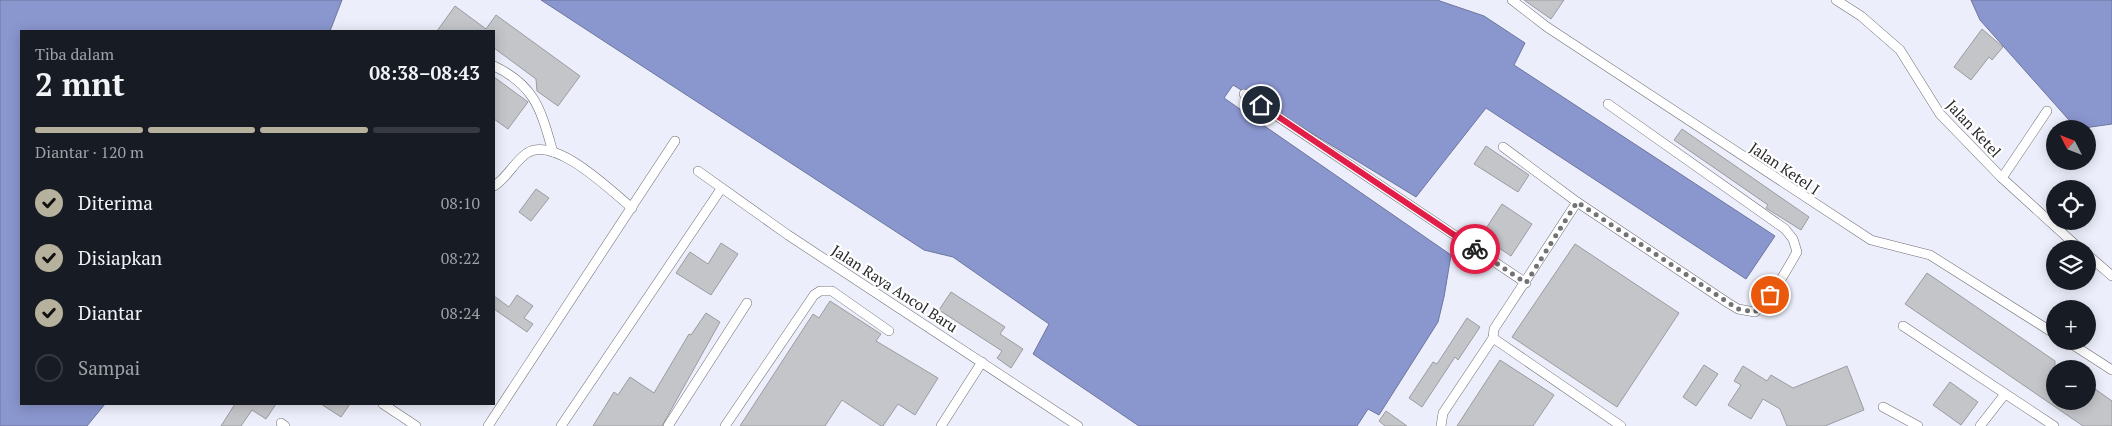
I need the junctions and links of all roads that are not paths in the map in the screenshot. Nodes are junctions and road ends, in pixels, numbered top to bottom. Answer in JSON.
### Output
{"nodes":[{"id":1,"x":1512,"y":0,"type":"edge"},
{"id":2,"x":1836,"y":0,"type":"edge"},
{"id":3,"x":495,"y":67,"type":"edge"},
{"id":4,"x":1244,"y":94,"type":"dead end"},
{"id":5,"x":1608,"y":104,"type":"dead end"},
{"id":6,"x":2047,"y":111,"type":"dead end"},
{"id":7,"x":675,"y":141,"type":"dead end"},
{"id":8,"x":1503,"y":147,"type":"dead end"},
{"id":9,"x":553,"y":152,"type":"junction"},
{"id":10,"x":698,"y":171,"type":"dead end"},
{"id":11,"x":2002,"y":178,"type":"junction"},
{"id":12,"x":495,"y":185,"type":"edge"},
{"id":13,"x":721,"y":189,"type":"junction"},
{"id":14,"x":1577,"y":202,"type":"junction"},
{"id":15,"x":632,"y":208,"type":"junction"},
{"id":16,"x":2070,"y":240,"type":"edge"},
{"id":17,"x":2096,"y":262,"type":"edge"},
{"id":18,"x":2112,"y":276,"type":"edge"},
{"id":19,"x":1526,"y":283,"type":"junction"},
{"id":20,"x":747,"y":303,"type":"dead end"},
{"id":21,"x":1903,"y":326,"type":"dead end"},
{"id":22,"x":2046,"y":328,"type":"edge"},
{"id":23,"x":889,"y":331,"type":"dead end"},
{"id":24,"x":1493,"y":338,"type":"junction"},
{"id":25,"x":2081,"y":350,"type":"edge"},
{"id":26,"x":982,"y":362,"type":"junction"},
{"id":27,"x":2112,"y":370,"type":"edge"},
{"id":28,"x":2005,"y":394,"type":"junction"},
{"id":29,"x":384,"y":405,"type":"edge"},
{"id":30,"x":1883,"y":407,"type":"dead end"},
{"id":31,"x":416,"y":426,"type":"edge"},
{"id":32,"x":488,"y":426,"type":"edge"},
{"id":33,"x":562,"y":426,"type":"edge"},
{"id":34,"x":668,"y":426,"type":"edge"},
{"id":35,"x":724,"y":426,"type":"edge"},
{"id":36,"x":941,"y":426,"type":"edge"},
{"id":37,"x":1078,"y":426,"type":"edge"},
{"id":38,"x":1441,"y":426,"type":"edge"},
{"id":39,"x":1621,"y":426,"type":"edge"},
{"id":40,"x":1918,"y":426,"type":"edge"},
{"id":41,"x":1980,"y":426,"type":"edge"},
{"id":42,"x":2054,"y":426,"type":"edge"}],
"edges":[{"from":1,"to":22,"type":"lane","name":"Jalan Ketel I"},
{"from":2,"to":11,"type":"lane","name":"Jalan Ketel"},
{"from":3,"to":9,"type":"lane"},
{"from":4,"to":19,"type":"lane"},
{"from":5,"to":14,"type":"lane"},
{"from":6,"to":11,"type":"lane"},
{"from":7,"to":15,"type":"lane"},
{"from":8,"to":14,"type":"lane"},
{"from":9,"to":12,"type":"lane"},
{"from":9,"to":15,"type":"lane"},
{"from":10,"to":13,"type":"lane","name":"Jalan Raya Ancol Baru"},
{"from":11,"to":16,"type":"lane","name":"Jalan Ketel"},
{"from":13,"to":26,"type":"lane","name":"Jalan Raya Ancol Baru"},
{"from":13,"to":33,"type":"lane"},
{"from":14,"to":19,"type":"lane"},
{"from":15,"to":32,"type":"lane"},
{"from":17,"to":18,"type":"lane"},
{"from":19,"to":24,"type":"lane"},
{"from":20,"to":34,"type":"lane"},
{"from":21,"to":28,"type":"lane"},
{"from":23,"to":35,"type":"lane"},
{"from":24,"to":38,"type":"lane"},
{"from":24,"to":39,"type":"lane"},
{"from":25,"to":27,"type":"lane"},
{"from":26,"to":36,"type":"lane"},
{"from":26,"to":37,"type":"lane","name":"Jalan Raya Ancol Baru"},
{"from":28,"to":41,"type":"lane"},
{"from":28,"to":42,"type":"lane"},
{"from":29,"to":31,"type":"lane"},
{"from":30,"to":40,"type":"lane"}]}
